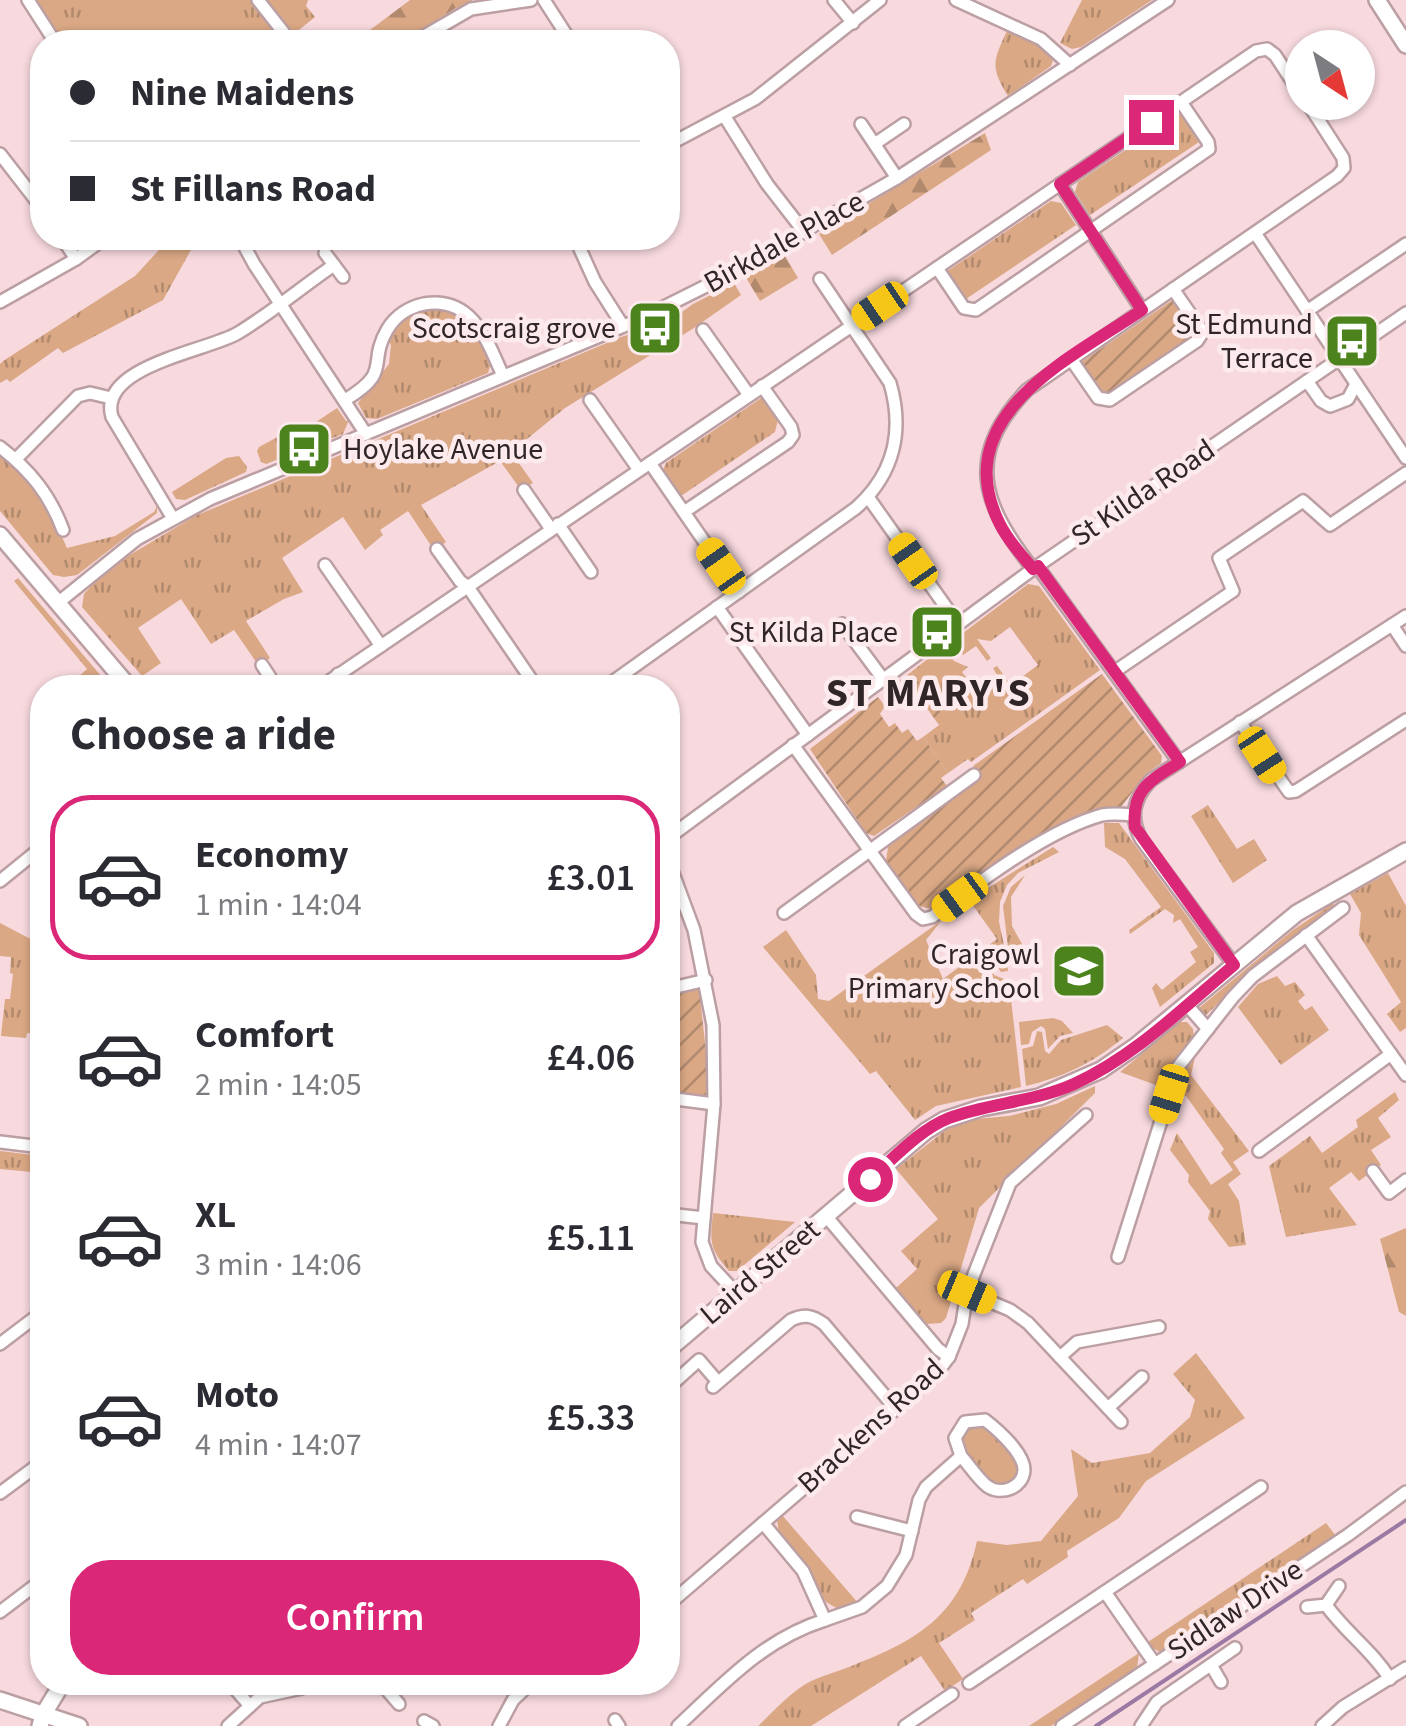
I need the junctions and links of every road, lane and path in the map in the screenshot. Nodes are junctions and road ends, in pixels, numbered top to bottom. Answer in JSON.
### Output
{"nodes":[{"id":1,"x":28,"y":0,"type":"edge"},
{"id":2,"x":258,"y":0,"type":"edge"},
{"id":3,"x":531,"y":0,"type":"edge"},
{"id":4,"x":544,"y":0,"type":"edge"},
{"id":5,"x":834,"y":0,"type":"edge"},
{"id":6,"x":880,"y":0,"type":"edge"},
{"id":7,"x":956,"y":0,"type":"edge"},
{"id":8,"x":996,"y":0,"type":"edge"},
{"id":9,"x":1168,"y":0,"type":"edge"},
{"id":10,"x":1377,"y":0,"type":"edge"},
{"id":11,"x":988,"y":16,"type":"junction"},
{"id":12,"x":852,"y":23,"type":"junction"},
{"id":13,"x":47,"y":30,"type":"edge"},
{"id":14,"x":282,"y":30,"type":"edge"},
{"id":15,"x":434,"y":30,"type":"edge"},
{"id":16,"x":564,"y":30,"type":"edge"},
{"id":17,"x":1406,"y":45,"type":"edge"},
{"id":18,"x":1070,"y":65,"type":"junction"},
{"id":19,"x":1285,"y":70,"type":"edge"},
{"id":20,"x":1182,"y":102,"type":"junction"},
{"id":21,"x":726,"y":116,"type":"junction"},
{"id":22,"x":1318,"y":120,"type":"edge"},
{"id":23,"x":862,"y":124,"type":"dead end"},
{"id":24,"x":904,"y":124,"type":"dead end"},
{"id":25,"x":680,"y":139,"type":"edge"},
{"id":26,"x":876,"y":143,"type":"junction"},
{"id":27,"x":0,"y":154,"type":"edge"},
{"id":28,"x":898,"y":178,"type":"junction"},
{"id":29,"x":1060,"y":184,"type":"junction"},
{"id":30,"x":30,"y":193,"type":"edge"},
{"id":31,"x":1091,"y":232,"type":"junction"},
{"id":32,"x":804,"y":233,"type":"junction"},
{"id":33,"x":1255,"y":233,"type":"junction"},
{"id":34,"x":1406,"y":244,"type":"edge"},
{"id":35,"x":70,"y":250,"type":"edge"},
{"id":36,"x":88,"y":250,"type":"edge"},
{"id":37,"x":247,"y":250,"type":"edge"},
{"id":38,"x":580,"y":250,"type":"edge"},
{"id":39,"x":326,"y":253,"type":"dead end"},
{"id":40,"x":76,"y":259,"type":"junction"},
{"id":41,"x":334,"y":265,"type":"junction"},
{"id":42,"x":937,"y":268,"type":"junction"},
{"id":43,"x":343,"y":278,"type":"dead end"},
{"id":44,"x":820,"y":279,"type":"dead end"},
{"id":45,"x":1173,"y":289,"type":"junction"},
{"id":46,"x":0,"y":302,"type":"edge"},
{"id":47,"x":280,"y":303,"type":"junction"},
{"id":48,"x":1142,"y":310,"type":"junction"},
{"id":49,"x":1307,"y":312,"type":"junction"},
{"id":50,"x":1406,"y":312,"type":"edge"},
{"id":51,"x":852,"y":325,"type":"junction"},
{"id":52,"x":623,"y":326,"type":"junction"},
{"id":53,"x":702,"y":330,"type":"dead end"},
{"id":54,"x":1070,"y":359,"type":"junction"},
{"id":55,"x":1338,"y":359,"type":"junction"},
{"id":56,"x":503,"y":376,"type":"junction"},
{"id":57,"x":1306,"y":381,"type":"junction"},
{"id":58,"x":1356,"y":384,"type":"junction"},
{"id":59,"x":762,"y":386,"type":"junction"},
{"id":60,"x":748,"y":396,"type":"junction"},
{"id":61,"x":111,"y":398,"type":"junction"},
{"id":62,"x":344,"y":400,"type":"junction"},
{"id":63,"x":590,"y":400,"type":"dead end"},
{"id":64,"x":366,"y":434,"type":"junction"},
{"id":65,"x":0,"y":447,"type":"edge"},
{"id":66,"x":1406,"y":458,"type":"edge"},
{"id":67,"x":16,"y":459,"type":"junction"},
{"id":68,"x":650,"y":462,"type":"junction"},
{"id":69,"x":638,"y":470,"type":"junction"},
{"id":70,"x":1406,"y":473,"type":"edge"},
{"id":71,"x":524,"y":490,"type":"dead end"},
{"id":72,"x":868,"y":498,"type":"junction"},
{"id":73,"x":684,"y":512,"type":"junction"},
{"id":74,"x":172,"y":518,"type":"junction"},
{"id":75,"x":555,"y":527,"type":"junction"},
{"id":76,"x":64,"y":530,"type":"dead end"},
{"id":77,"x":0,"y":535,"type":"edge"},
{"id":78,"x":437,"y":549,"type":"dead end"},
{"id":79,"x":326,"y":565,"type":"dead end"},
{"id":80,"x":1035,"y":567,"type":"junction"},
{"id":81,"x":590,"y":572,"type":"dead end"},
{"id":82,"x":468,"y":587,"type":"junction"},
{"id":83,"x":739,"y":592,"type":"junction"},
{"id":84,"x":59,"y":602,"type":"junction"},
{"id":85,"x":717,"y":607,"type":"junction"},
{"id":86,"x":1406,"y":616,"type":"edge"},
{"id":87,"x":842,"y":624,"type":"dead end"},
{"id":88,"x":958,"y":624,"type":"junction"},
{"id":89,"x":1392,"y":625,"type":"junction"},
{"id":90,"x":381,"y":646,"type":"junction"},
{"id":91,"x":1406,"y":646,"type":"edge"},
{"id":92,"x":262,"y":665,"type":"dead end"},
{"id":93,"x":1114,"y":672,"type":"junction"},
{"id":94,"x":338,"y":674,"type":"edge"},
{"id":95,"x":119,"y":675,"type":"edge"},
{"id":96,"x":269,"y":675,"type":"edge"},
{"id":97,"x":528,"y":675,"type":"edge"},
{"id":98,"x":622,"y":675,"type":"edge"},
{"id":99,"x":883,"y":679,"type":"junction"},
{"id":100,"x":1406,"y":720,"type":"edge"},
{"id":101,"x":1240,"y":722,"type":"junction"},
{"id":102,"x":808,"y":735,"type":"junction"},
{"id":103,"x":794,"y":745,"type":"junction"},
{"id":104,"x":1180,"y":762,"type":"junction"},
{"id":105,"x":974,"y":774,"type":"dead end"},
{"id":106,"x":1134,"y":814,"type":"junction"},
{"id":107,"x":680,"y":829,"type":"edge"},
{"id":108,"x":870,"y":850,"type":"junction"},
{"id":109,"x":1406,"y":851,"type":"edge"},
{"id":110,"x":30,"y":856,"type":"edge"},
{"id":111,"x":0,"y":881,"type":"edge"},
{"id":112,"x":680,"y":892,"type":"edge"},
{"id":113,"x":1343,"y":908,"type":"dead end"},
{"id":114,"x":784,"y":913,"type":"dead end"},
{"id":115,"x":1306,"y":935,"type":"junction"},
{"id":116,"x":1234,"y":965,"type":"junction"},
{"id":117,"x":706,"y":980,"type":"junction"},
{"id":118,"x":680,"y":986,"type":"edge"},
{"id":119,"x":1186,"y":1004,"type":"junction"},
{"id":120,"x":1208,"y":1029,"type":"junction"},
{"id":121,"x":1391,"y":1054,"type":"junction"},
{"id":122,"x":1406,"y":1075,"type":"edge"},
{"id":123,"x":680,"y":1100,"type":"edge"},
{"id":124,"x":714,"y":1104,"type":"junction"},
{"id":125,"x":1086,"y":1115,"type":"dead end"},
{"id":126,"x":0,"y":1142,"type":"edge"},
{"id":127,"x":30,"y":1146,"type":"edge"},
{"id":128,"x":1258,"y":1151,"type":"dead end"},
{"id":129,"x":1373,"y":1172,"type":"dead end"},
{"id":130,"x":1406,"y":1180,"type":"edge"},
{"id":131,"x":680,"y":1215,"type":"edge"},
{"id":132,"x":826,"y":1216,"type":"junction"},
{"id":133,"x":704,"y":1218,"type":"junction"},
{"id":134,"x":1118,"y":1257,"type":"dead end"},
{"id":135,"x":736,"y":1292,"type":"junction"},
{"id":136,"x":967,"y":1292,"type":"junction"},
{"id":137,"x":30,"y":1321,"type":"edge"},
{"id":138,"x":1150,"y":1325,"type":"dead end"},
{"id":139,"x":680,"y":1340,"type":"edge"},
{"id":140,"x":0,"y":1344,"type":"edge"},
{"id":141,"x":948,"y":1357,"type":"junction"},
{"id":142,"x":1060,"y":1357,"type":"junction"},
{"id":143,"x":1142,"y":1376,"type":"dead end"},
{"id":144,"x":680,"y":1378,"type":"edge"},
{"id":145,"x":1108,"y":1408,"type":"junction"},
{"id":146,"x":896,"y":1409,"type":"junction"},
{"id":147,"x":1121,"y":1422,"type":"dead end"},
{"id":148,"x":961,"y":1456,"type":"junction"},
{"id":149,"x":30,"y":1471,"type":"edge"},
{"id":150,"x":1261,"y":1487,"type":"dead end"},
{"id":151,"x":1406,"y":1492,"type":"edge"},
{"id":152,"x":0,"y":1493,"type":"edge"},
{"id":153,"x":857,"y":1517,"type":"dead end"},
{"id":154,"x":764,"y":1523,"type":"junction"},
{"id":155,"x":912,"y":1531,"type":"junction"},
{"id":156,"x":1339,"y":1586,"type":"dead end"},
{"id":157,"x":30,"y":1589,"type":"edge"},
{"id":158,"x":1105,"y":1592,"type":"junction"},
{"id":159,"x":680,"y":1595,"type":"edge"},
{"id":160,"x":1326,"y":1605,"type":"junction"},
{"id":161,"x":1306,"y":1607,"type":"dead end"},
{"id":162,"x":0,"y":1612,"type":"edge"},
{"id":163,"x":826,"y":1620,"type":"junction"},
{"id":164,"x":1235,"y":1648,"type":"dead end"},
{"id":165,"x":1155,"y":1664,"type":"junction"},
{"id":166,"x":1210,"y":1665,"type":"junction"},
{"id":167,"x":1406,"y":1668,"type":"edge"},
{"id":168,"x":1390,"y":1680,"type":"junction"},
{"id":169,"x":1221,"y":1682,"type":"dead end"},
{"id":170,"x":969,"y":1683,"type":"dead end"},
{"id":171,"x":952,"y":1694,"type":"dead end"},
{"id":172,"x":56,"y":1695,"type":"edge"},
{"id":173,"x":240,"y":1695,"type":"edge"},
{"id":174,"x":269,"y":1695,"type":"edge"},
{"id":175,"x":391,"y":1695,"type":"edge"},
{"id":176,"x":518,"y":1695,"type":"edge"},
{"id":177,"x":0,"y":1700,"type":"edge"},
{"id":178,"x":399,"y":1704,"type":"dead end"},
{"id":179,"x":250,"y":1706,"type":"junction"},
{"id":180,"x":668,"y":1715,"type":"dead end"},
{"id":181,"x":42,"y":1721,"type":"edge"},
{"id":182,"x":79,"y":1726,"type":"edge"},
{"id":183,"x":228,"y":1726,"type":"edge"},
{"id":184,"x":500,"y":1726,"type":"edge"},
{"id":185,"x":678,"y":1726,"type":"edge"},
{"id":186,"x":906,"y":1726,"type":"edge"},
{"id":187,"x":1062,"y":1726,"type":"edge"},
{"id":188,"x":1141,"y":1726,"type":"edge"},
{"id":189,"x":1322,"y":1726,"type":"edge"}],
"edges":[{"from":1,"to":13,"type":"street"},
{"from":2,"to":14,"type":"street"},
{"from":3,"to":15,"type":"street"},
{"from":4,"to":16,"type":"street"},
{"from":5,"to":12,"type":"street"},
{"from":6,"to":12,"type":"street"},
{"from":7,"to":11,"type":"street"},
{"from":8,"to":11,"type":"street"},
{"from":9,"to":18,"type":"street","name":"Birkdale Place"},
{"from":10,"to":17,"type":"street"},
{"from":11,"to":18,"type":"street"},
{"from":12,"to":21,"type":"street"},
{"from":18,"to":28,"type":"street","name":"Birkdale Place"},
{"from":19,"to":20,"type":"street"},
{"from":20,"to":29,"type":"street"},
{"from":20,"to":31,"type":"street"},
{"from":21,"to":25,"type":"street"},
{"from":21,"to":32,"type":"street"},
{"from":22,"to":33,"type":"street"},
{"from":23,"to":26,"type":"street"},
{"from":24,"to":26,"type":"street"},
{"from":26,"to":28,"type":"street"},
{"from":27,"to":30,"type":"street"},
{"from":28,"to":32,"type":"street","name":"Birkdale Place"},
{"from":29,"to":31,"type":"street"},
{"from":29,"to":42,"type":"street"},
{"from":31,"to":42,"type":"street"},
{"from":31,"to":48,"type":"street"},
{"from":32,"to":52,"type":"street","name":"Birkdale Place"},
{"from":33,"to":45,"type":"street"},
{"from":33,"to":49,"type":"street"},
{"from":34,"to":49,"type":"street"},
{"from":35,"to":40,"type":"street"},
{"from":36,"to":40,"type":"street"},
{"from":37,"to":47,"type":"street"},
{"from":38,"to":52,"type":"street"},
{"from":39,"to":41,"type":"street"},
{"from":40,"to":46,"type":"street"},
{"from":41,"to":43,"type":"street"},
{"from":41,"to":47,"type":"street"},
{"from":42,"to":51,"type":"street"},
{"from":44,"to":51,"type":"street"},
{"from":45,"to":48,"type":"street"},
{"from":45,"to":54,"type":"street"},
{"from":47,"to":61,"type":"street"},
{"from":47,"to":62,"type":"street"},
{"from":48,"to":54,"type":"street"},
{"from":49,"to":55,"type":"street"},
{"from":50,"to":55,"type":"street","name":"St Kilda Road"},
{"from":51,"to":59,"type":"street"},
{"from":51,"to":72,"type":"street"},
{"from":52,"to":56,"type":"street","name":"Birkdale Place"},
{"from":53,"to":60,"type":"street"},
{"from":54,"to":80,"type":"street"},
{"from":55,"to":57,"type":"street","name":"St Kilda Road"},
{"from":55,"to":58,"type":"street"},
{"from":56,"to":62,"type":"street"},
{"from":56,"to":64,"type":"street","name":"Birkdale Place"},
{"from":57,"to":58,"type":"street"},
{"from":57,"to":80,"type":"street","name":"St Kilda Road"},
{"from":58,"to":66,"type":"street"},
{"from":59,"to":60,"type":"street"},
{"from":59,"to":73,"type":"street"},
{"from":60,"to":68,"type":"street"},
{"from":61,"to":67,"type":"street"},
{"from":61,"to":74,"type":"street"},
{"from":62,"to":64,"type":"street"},
{"from":63,"to":69,"type":"street"},
{"from":64,"to":74,"type":"street","name":"Birkdale Place"},
{"from":65,"to":67,"type":"street"},
{"from":67,"to":76,"type":"street"},
{"from":68,"to":69,"type":"street"},
{"from":68,"to":73,"type":"street"},
{"from":69,"to":75,"type":"street"},
{"from":70,"to":93,"type":"street"},
{"from":71,"to":75,"type":"street"},
{"from":72,"to":83,"type":"street"},
{"from":72,"to":88,"type":"street"},
{"from":73,"to":83,"type":"street"},
{"from":74,"to":84,"type":"street","name":"Birkdale Place"},
{"from":75,"to":81,"type":"street"},
{"from":75,"to":82,"type":"street"},
{"from":77,"to":84,"type":"street"},
{"from":78,"to":82,"type":"street"},
{"from":79,"to":90,"type":"street"},
{"from":80,"to":88,"type":"street","name":"St Kilda Road"},
{"from":80,"to":93,"type":"street"},
{"from":82,"to":90,"type":"street"},
{"from":82,"to":97,"type":"street"},
{"from":83,"to":85,"type":"street"},
{"from":84,"to":95,"type":"street"},
{"from":85,"to":98,"type":"street"},
{"from":85,"to":102,"type":"street"},
{"from":86,"to":89,"type":"street"},
{"from":87,"to":99,"type":"street"},
{"from":88,"to":99,"type":"street","name":"St Kilda Road"},
{"from":89,"to":91,"type":"street"},
{"from":89,"to":101,"type":"street"},
{"from":90,"to":94,"type":"street"},
{"from":92,"to":96,"type":"street"},
{"from":93,"to":104,"type":"street"},
{"from":99,"to":102,"type":"street","name":"St Kilda Road"},
{"from":100,"to":101,"type":"street"},
{"from":101,"to":104,"type":"street"},
{"from":102,"to":103,"type":"street","name":"St Kilda Road"},
{"from":103,"to":107,"type":"street","name":"St Kilda Road"},
{"from":103,"to":108,"type":"street"},
{"from":104,"to":106,"type":"street"},
{"from":105,"to":108,"type":"street"},
{"from":106,"to":108,"type":"street"},
{"from":106,"to":116,"type":"street"},
{"from":108,"to":114,"type":"street"},
{"from":109,"to":116,"type":"street","name":"Laird Street"},
{"from":110,"to":111,"type":"street"},
{"from":112,"to":117,"type":"street"},
{"from":113,"to":115,"type":"street"},
{"from":115,"to":120,"type":"street"},
{"from":115,"to":121,"type":"street"},
{"from":116,"to":119,"type":"street","name":"Laird Street"},
{"from":117,"to":118,"type":"street"},
{"from":117,"to":124,"type":"street"},
{"from":119,"to":120,"type":"street"},
{"from":119,"to":132,"type":"street","name":"Laird Street"},
{"from":120,"to":134,"type":"street"},
{"from":121,"to":122,"type":"street"},
{"from":121,"to":128,"type":"street"},
{"from":123,"to":124,"type":"street"},
{"from":124,"to":133,"type":"street"},
{"from":125,"to":136,"type":"street","name":"Brackens Road"},
{"from":126,"to":127,"type":"street"},
{"from":129,"to":130,"type":"street"},
{"from":131,"to":133,"type":"street"},
{"from":132,"to":135,"type":"street","name":"Laird Street"},
{"from":132,"to":141,"type":"street"},
{"from":133,"to":135,"type":"street"},
{"from":135,"to":139,"type":"street","name":"Laird Street"},
{"from":136,"to":141,"type":"street","name":"Brackens Road"},
{"from":136,"to":142,"type":"street"},
{"from":137,"to":140,"type":"street"},
{"from":138,"to":142,"type":"street"},
{"from":141,"to":146,"type":"street","name":"Brackens Road"},
{"from":142,"to":145,"type":"street"},
{"from":143,"to":145,"type":"street"},
{"from":144,"to":146,"type":"street"},
{"from":145,"to":147,"type":"street"},
{"from":146,"to":154,"type":"street","name":"Brackens Road"},
{"from":148,"to":148,"type":"street"},
{"from":148,"to":155,"type":"street"},
{"from":149,"to":152,"type":"street"},
{"from":150,"to":158,"type":"street"},
{"from":151,"to":165,"type":"street","name":"Sidlaw Drive"},
{"from":153,"to":155,"type":"street"},
{"from":154,"to":159,"type":"street","name":"Brackens Road"},
{"from":154,"to":163,"type":"street"},
{"from":155,"to":163,"type":"street"},
{"from":156,"to":160,"type":"street"},
{"from":157,"to":162,"type":"street"},
{"from":158,"to":165,"type":"street"},
{"from":158,"to":170,"type":"street"},
{"from":160,"to":161,"type":"street"},
{"from":160,"to":168,"type":"street"},
{"from":163,"to":185,"type":"street"},
{"from":164,"to":166,"type":"street"},
{"from":165,"to":187,"type":"street","name":"Sidlaw Drive"},
{"from":166,"to":169,"type":"street"},
{"from":166,"to":188,"type":"street"},
{"from":167,"to":168,"type":"street"},
{"from":168,"to":189,"type":"street"},
{"from":171,"to":186,"type":"street"},
{"from":172,"to":181,"type":"street"},
{"from":173,"to":179,"type":"street"},
{"from":174,"to":179,"type":"street"},
{"from":175,"to":178,"type":"street"},
{"from":176,"to":184,"type":"street"},
{"from":177,"to":181,"type":"street"},
{"from":179,"to":183,"type":"street"},
{"from":180,"to":185,"type":"street"},
{"from":181,"to":182,"type":"street"}]}
